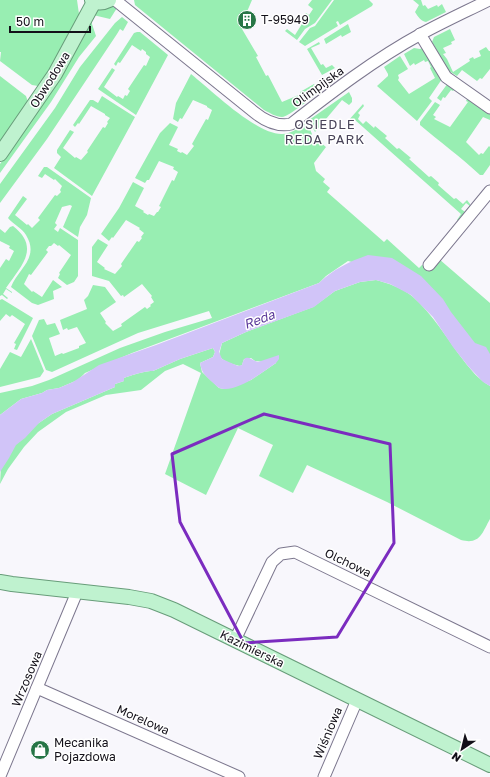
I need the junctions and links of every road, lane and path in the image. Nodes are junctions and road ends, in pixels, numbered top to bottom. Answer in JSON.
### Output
{"nodes":[{"id":1,"x":109,"y":0,"type":"edge"},
{"id":2,"x":115,"y":0,"type":"edge"},
{"id":3,"x":489,"y":0,"type":"edge"},
{"id":4,"x":93,"y":1,"type":"edge"},
{"id":5,"x":420,"y":34,"type":"junction"},
{"id":6,"x":490,"y":108,"type":"edge"},
{"id":7,"x":0,"y":154,"type":"edge"},
{"id":8,"x":490,"y":191,"type":"edge"},
{"id":9,"x":429,"y":265,"type":"dead end"},
{"id":10,"x":0,"y":582,"type":"edge"},
{"id":11,"x":78,"y":592,"type":"junction"},
{"id":12,"x":235,"y":640,"type":"junction"},
{"id":13,"x":490,"y":647,"type":"edge"},
{"id":14,"x":37,"y":688,"type":"junction"},
{"id":15,"x":357,"y":700,"type":"junction"},
{"id":16,"x":490,"y":765,"type":"edge"},
{"id":17,"x":0,"y":776,"type":"edge"},
{"id":18,"x":238,"y":777,"type":"edge"},
{"id":19,"x":324,"y":777,"type":"edge"}],
"edges":[{"from":1,"to":4,"type":"main road"},
{"from":2,"to":5,"type":"street","name":"Olimpijska"},
{"from":3,"to":5,"type":"street","name":"Olimpijska"},
{"from":4,"to":7,"type":"main road","name":"Obwodowa"},
{"from":5,"to":6,"type":"street"},
{"from":8,"to":9,"type":"street"},
{"from":10,"to":11,"type":"main road","name":"Kazimierska"},
{"from":11,"to":12,"type":"main road","name":"Kazimierska"},
{"from":11,"to":14,"type":"street","name":"Wrzosowa"},
{"from":12,"to":13,"type":"street","name":"Olchowa"},
{"from":12,"to":15,"type":"main road","name":"Kazimierska"},
{"from":14,"to":17,"type":"street","name":"Wrzosowa"},
{"from":14,"to":18,"type":"street","name":"Morelowa"},
{"from":15,"to":16,"type":"main road","name":"Kazimierska"},
{"from":15,"to":19,"type":"street","name":"Wiśniowa"}]}
